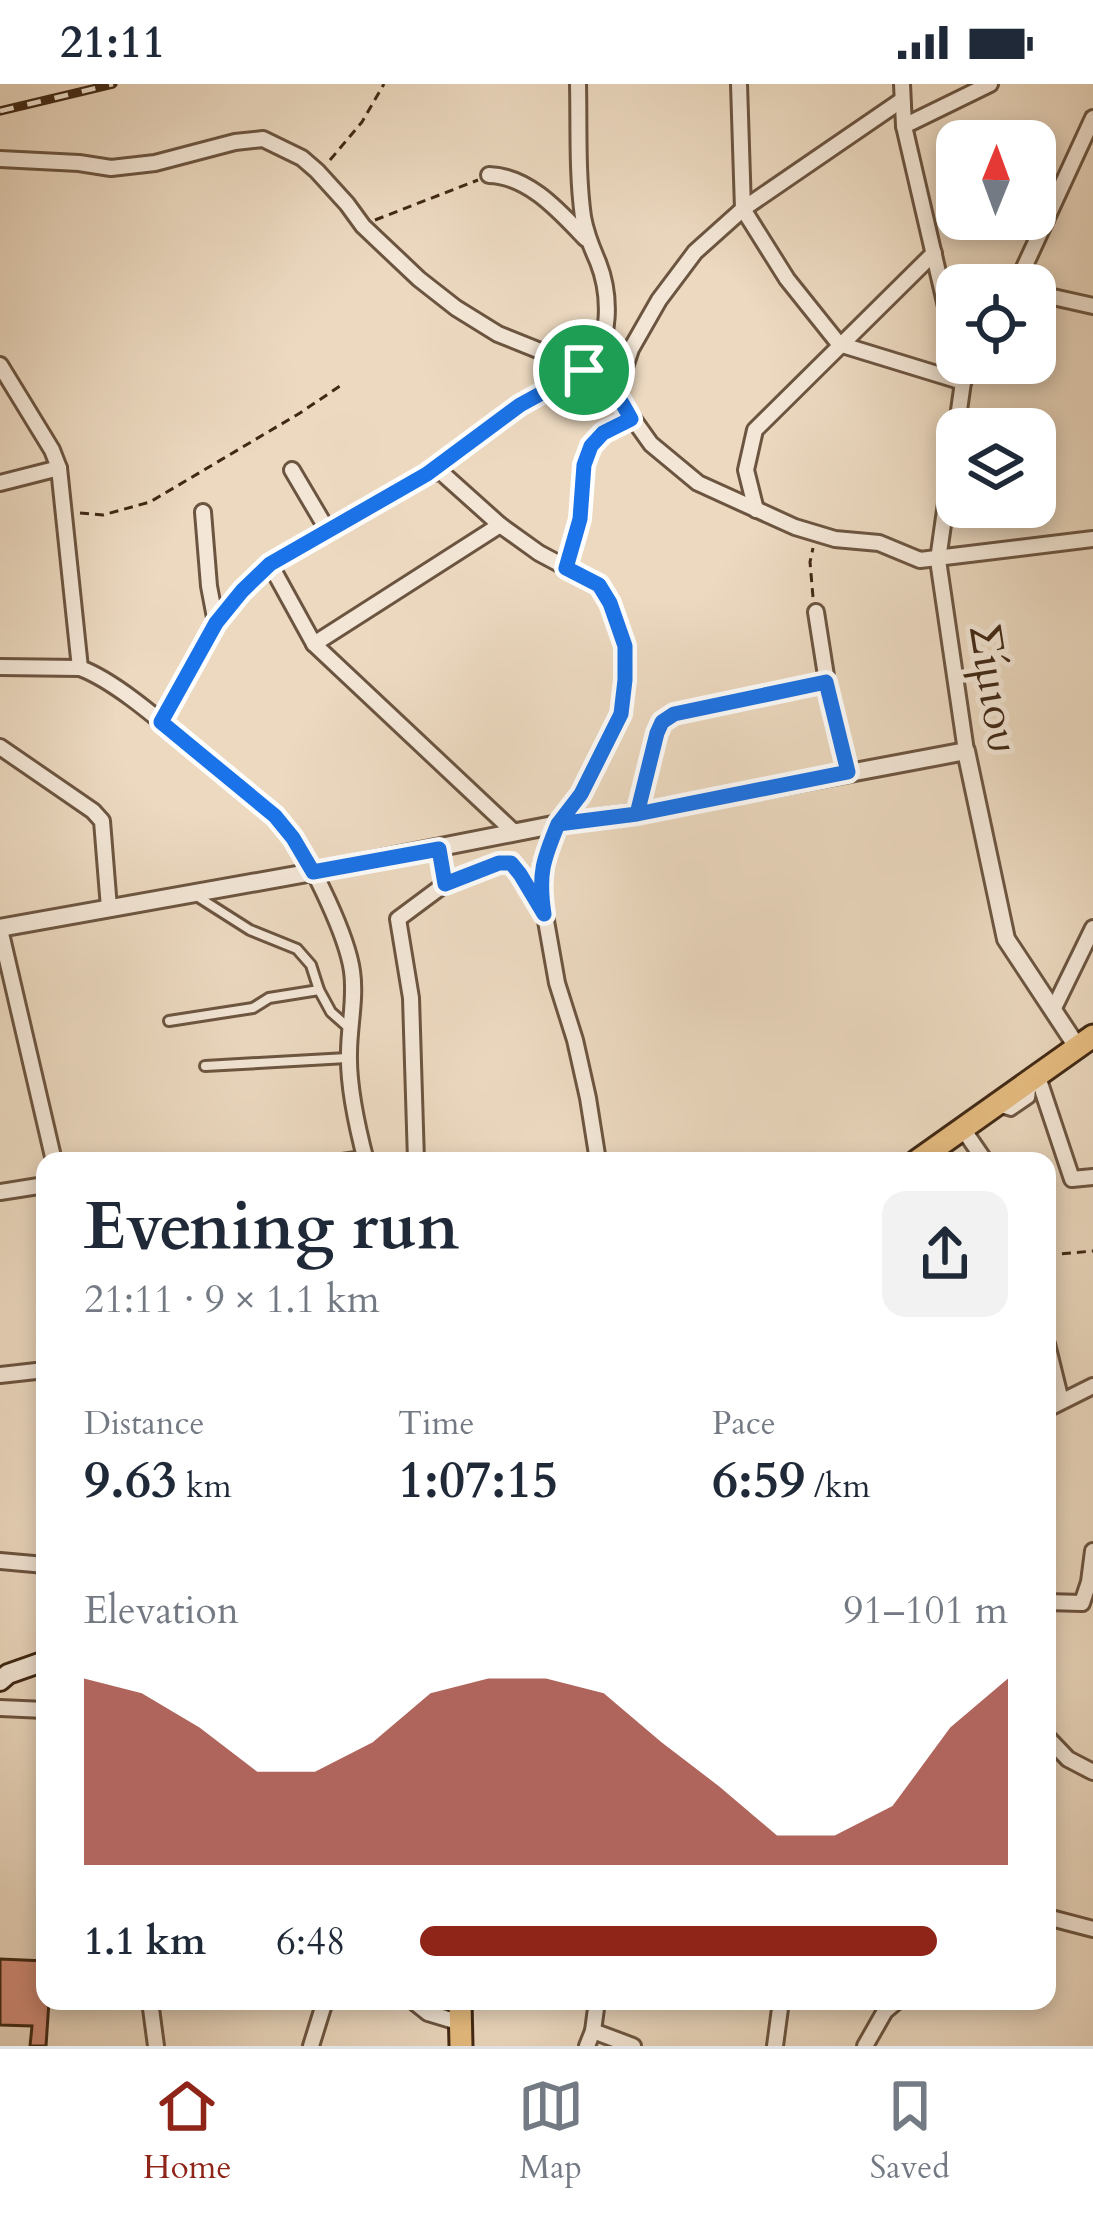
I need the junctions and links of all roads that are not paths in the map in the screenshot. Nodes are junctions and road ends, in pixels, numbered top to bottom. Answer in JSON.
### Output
{"nodes":[{"id":1,"x":578,"y":84,"type":"edge"},
{"id":2,"x":740,"y":84,"type":"edge"},
{"id":3,"x":990,"y":84,"type":"edge"},
{"id":4,"x":902,"y":92,"type":"edge"},
{"id":5,"x":1093,"y":118,"type":"edge"},
{"id":6,"x":904,"y":126,"type":"junction"},
{"id":7,"x":0,"y":159,"type":"edge"},
{"id":8,"x":489,"y":175,"type":"road end"},
{"id":9,"x":742,"y":209,"type":"junction"},
{"id":10,"x":586,"y":238,"type":"junction"},
{"id":11,"x":934,"y":253,"type":"junction"},
{"id":12,"x":937,"y":264,"type":"edge"},
{"id":13,"x":1026,"y":264,"type":"edge"},
{"id":14,"x":1056,"y":298,"type":"edge"},
{"id":15,"x":1093,"y":306,"type":"edge"},
{"id":16,"x":839,"y":344,"type":"junction"},
{"id":17,"x":0,"y":365,"type":"edge"},
{"id":18,"x":590,"y":372,"type":"junction"},
{"id":19,"x":936,"y":373,"type":"edge"},
{"id":20,"x":964,"y":384,"type":"edge"},
{"id":21,"x":619,"y":398,"type":"junction"},
{"id":22,"x":59,"y":468,"type":"junction"},
{"id":23,"x":292,"y":470,"type":"dead end"},
{"id":24,"x":0,"y":483,"type":"edge"},
{"id":25,"x":756,"y":510,"type":"junction"},
{"id":26,"x":203,"y":512,"type":"dead end"},
{"id":27,"x":500,"y":525,"type":"junction"},
{"id":28,"x":328,"y":531,"type":"junction"},
{"id":29,"x":1093,"y":539,"type":"edge"},
{"id":30,"x":938,"y":560,"type":"junction"},
{"id":31,"x":270,"y":564,"type":"junction"},
{"id":32,"x":816,"y":612,"type":"road end"},
{"id":33,"x":216,"y":623,"type":"junction"},
{"id":34,"x":314,"y":644,"type":"junction"},
{"id":35,"x":0,"y":667,"type":"edge"},
{"id":36,"x":80,"y":668,"type":"junction"},
{"id":37,"x":826,"y":682,"type":"junction"},
{"id":38,"x":674,"y":714,"type":"road end"},
{"id":39,"x":161,"y":722,"type":"junction"},
{"id":40,"x":0,"y":747,"type":"edge"},
{"id":41,"x":966,"y":751,"type":"junction"},
{"id":42,"x":848,"y":772,"type":"junction"},
{"id":43,"x":558,"y":824,"type":"junction"},
{"id":44,"x":514,"y":832,"type":"junction"},
{"id":45,"x":439,"y":849,"type":"junction"},
{"id":46,"x":313,"y":872,"type":"junction"},
{"id":47,"x":445,"y":884,"type":"junction"},
{"id":48,"x":194,"y":894,"type":"junction"},
{"id":49,"x":109,"y":908,"type":"junction"},
{"id":50,"x":544,"y":914,"type":"junction"},
{"id":51,"x":0,"y":928,"type":"edge"},
{"id":52,"x":1093,"y":928,"type":"edge"},
{"id":53,"x":319,"y":990,"type":"junction"},
{"id":54,"x":1054,"y":1008,"type":"junction"},
{"id":55,"x":169,"y":1021,"type":"dead end"},
{"id":56,"x":350,"y":1029,"type":"junction"},
{"id":57,"x":1085,"y":1042,"type":"edge"},
{"id":58,"x":349,"y":1058,"type":"junction"},
{"id":59,"x":205,"y":1066,"type":"dead end"},
{"id":60,"x":1036,"y":1079,"type":"junction"},
{"id":61,"x":963,"y":1129,"type":"junction"},
{"id":62,"x":52,"y":1152,"type":"edge"},
{"id":63,"x":364,"y":1152,"type":"edge"},
{"id":64,"x":416,"y":1152,"type":"edge"},
{"id":65,"x":597,"y":1152,"type":"edge"},
{"id":66,"x":930,"y":1152,"type":"edge"},
{"id":67,"x":979,"y":1152,"type":"edge"},
{"id":68,"x":1093,"y":1177,"type":"edge"},
{"id":69,"x":36,"y":1186,"type":"edge"},
{"id":70,"x":0,"y":1192,"type":"edge"},
{"id":71,"x":36,"y":1371,"type":"edge"},
{"id":72,"x":0,"y":1375,"type":"edge"},
{"id":73,"x":1093,"y":1386,"type":"edge"},
{"id":74,"x":1056,"y":1404,"type":"edge"},
{"id":75,"x":1093,"y":1551,"type":"edge"},
{"id":76,"x":0,"y":1561,"type":"edge"},
{"id":77,"x":36,"y":1564,"type":"edge"},
{"id":78,"x":1056,"y":1604,"type":"edge"},
{"id":79,"x":1088,"y":1609,"type":"edge"},
{"id":80,"x":36,"y":1663,"type":"edge"},
{"id":81,"x":3,"y":1676,"type":"edge"},
{"id":82,"x":0,"y":1708,"type":"edge"},
{"id":83,"x":36,"y":1709,"type":"edge"},
{"id":84,"x":1056,"y":1746,"type":"edge"},
{"id":85,"x":1093,"y":1772,"type":"edge"},
{"id":86,"x":151,"y":2010,"type":"edge"},
{"id":87,"x":322,"y":2010,"type":"edge"},
{"id":88,"x":425,"y":2010,"type":"edge"},
{"id":89,"x":596,"y":2010,"type":"edge"},
{"id":90,"x":781,"y":2010,"type":"edge"},
{"id":91,"x":886,"y":2010,"type":"edge"},
{"id":92,"x":461,"y":2023,"type":"edge"},
{"id":93,"x":593,"y":2031,"type":"junction"},
{"id":94,"x":156,"y":2046,"type":"edge"},
{"id":95,"x":311,"y":2046,"type":"edge"},
{"id":96,"x":586,"y":2046,"type":"edge"},
{"id":97,"x":633,"y":2046,"type":"edge"},
{"id":98,"x":775,"y":2046,"type":"edge"},
{"id":99,"x":865,"y":2046,"type":"edge"}],
"edges":[{"from":1,"to":10,"type":"street"},
{"from":2,"to":9,"type":"street"},
{"from":3,"to":6,"type":"street"},
{"from":4,"to":6,"type":"street"},
{"from":4,"to":9,"type":"street"},
{"from":5,"to":13,"type":"street"},
{"from":6,"to":11,"type":"street"},
{"from":7,"to":18,"type":"street"},
{"from":8,"to":10,"type":"street"},
{"from":9,"to":16,"type":"street"},
{"from":9,"to":21,"type":"street"},
{"from":10,"to":18,"type":"street"},
{"from":11,"to":12,"type":"street"},
{"from":11,"to":16,"type":"street"},
{"from":14,"to":15,"type":"street"},
{"from":16,"to":19,"type":"street"},
{"from":16,"to":25,"type":"street"},
{"from":17,"to":22,"type":"street"},
{"from":18,"to":21,"type":"street"},
{"from":20,"to":30,"type":"street","name":"Σίμιου"},
{"from":21,"to":25,"type":"street"},
{"from":22,"to":24,"type":"street"},
{"from":22,"to":36,"type":"street"},
{"from":23,"to":28,"type":"street"},
{"from":25,"to":30,"type":"street"},
{"from":26,"to":33,"type":"street"},
{"from":27,"to":28,"type":"street"},
{"from":27,"to":34,"type":"street"},
{"from":27,"to":43,"type":"street"},
{"from":28,"to":31,"type":"street"},
{"from":29,"to":30,"type":"street"},
{"from":30,"to":41,"type":"street","name":"Σίμιου"},
{"from":31,"to":33,"type":"street"},
{"from":31,"to":34,"type":"street"},
{"from":32,"to":37,"type":"street"},
{"from":33,"to":39,"type":"street"},
{"from":34,"to":44,"type":"street"},
{"from":35,"to":36,"type":"street"},
{"from":36,"to":39,"type":"street"},
{"from":37,"to":38,"type":"street"},
{"from":37,"to":42,"type":"street"},
{"from":39,"to":46,"type":"street"},
{"from":40,"to":49,"type":"street"},
{"from":41,"to":42,"type":"street"},
{"from":41,"to":54,"type":"street","name":"Σίμιου"},
{"from":42,"to":43,"type":"street"},
{"from":43,"to":44,"type":"street"},
{"from":43,"to":50,"type":"street"},
{"from":44,"to":45,"type":"street"},
{"from":45,"to":46,"type":"street"},
{"from":45,"to":47,"type":"street"},
{"from":46,"to":48,"type":"street"},
{"from":46,"to":56,"type":"street"},
{"from":47,"to":50,"type":"street"},
{"from":47,"to":64,"type":"street"},
{"from":48,"to":49,"type":"street"},
{"from":48,"to":53,"type":"lane"},
{"from":49,"to":51,"type":"street"},
{"from":50,"to":65,"type":"street"},
{"from":51,"to":62,"type":"street"},
{"from":52,"to":54,"type":"street"},
{"from":53,"to":55,"type":"lane"},
{"from":53,"to":56,"type":"lane"},
{"from":54,"to":57,"type":"street","name":"Σίμιου"},
{"from":56,"to":58,"type":"street"},
{"from":57,"to":60,"type":"main road"},
{"from":58,"to":59,"type":"lane"},
{"from":58,"to":63,"type":"street"},
{"from":60,"to":61,"type":"main road"},
{"from":60,"to":68,"type":"street"},
{"from":61,"to":66,"type":"main road"},
{"from":61,"to":67,"type":"street"},
{"from":69,"to":70,"type":"street"},
{"from":71,"to":72,"type":"street"},
{"from":73,"to":74,"type":"street"},
{"from":75,"to":79,"type":"street"},
{"from":76,"to":77,"type":"street"},
{"from":78,"to":79,"type":"street"},
{"from":80,"to":81,"type":"main road"},
{"from":82,"to":83,"type":"street"},
{"from":84,"to":85,"type":"street"},
{"from":86,"to":94,"type":"street"},
{"from":87,"to":95,"type":"street"},
{"from":88,"to":92,"type":"street"},
{"from":89,"to":93,"type":"street"},
{"from":90,"to":98,"type":"street"},
{"from":91,"to":99,"type":"street"},
{"from":93,"to":96,"type":"street"},
{"from":93,"to":97,"type":"street"}]}
